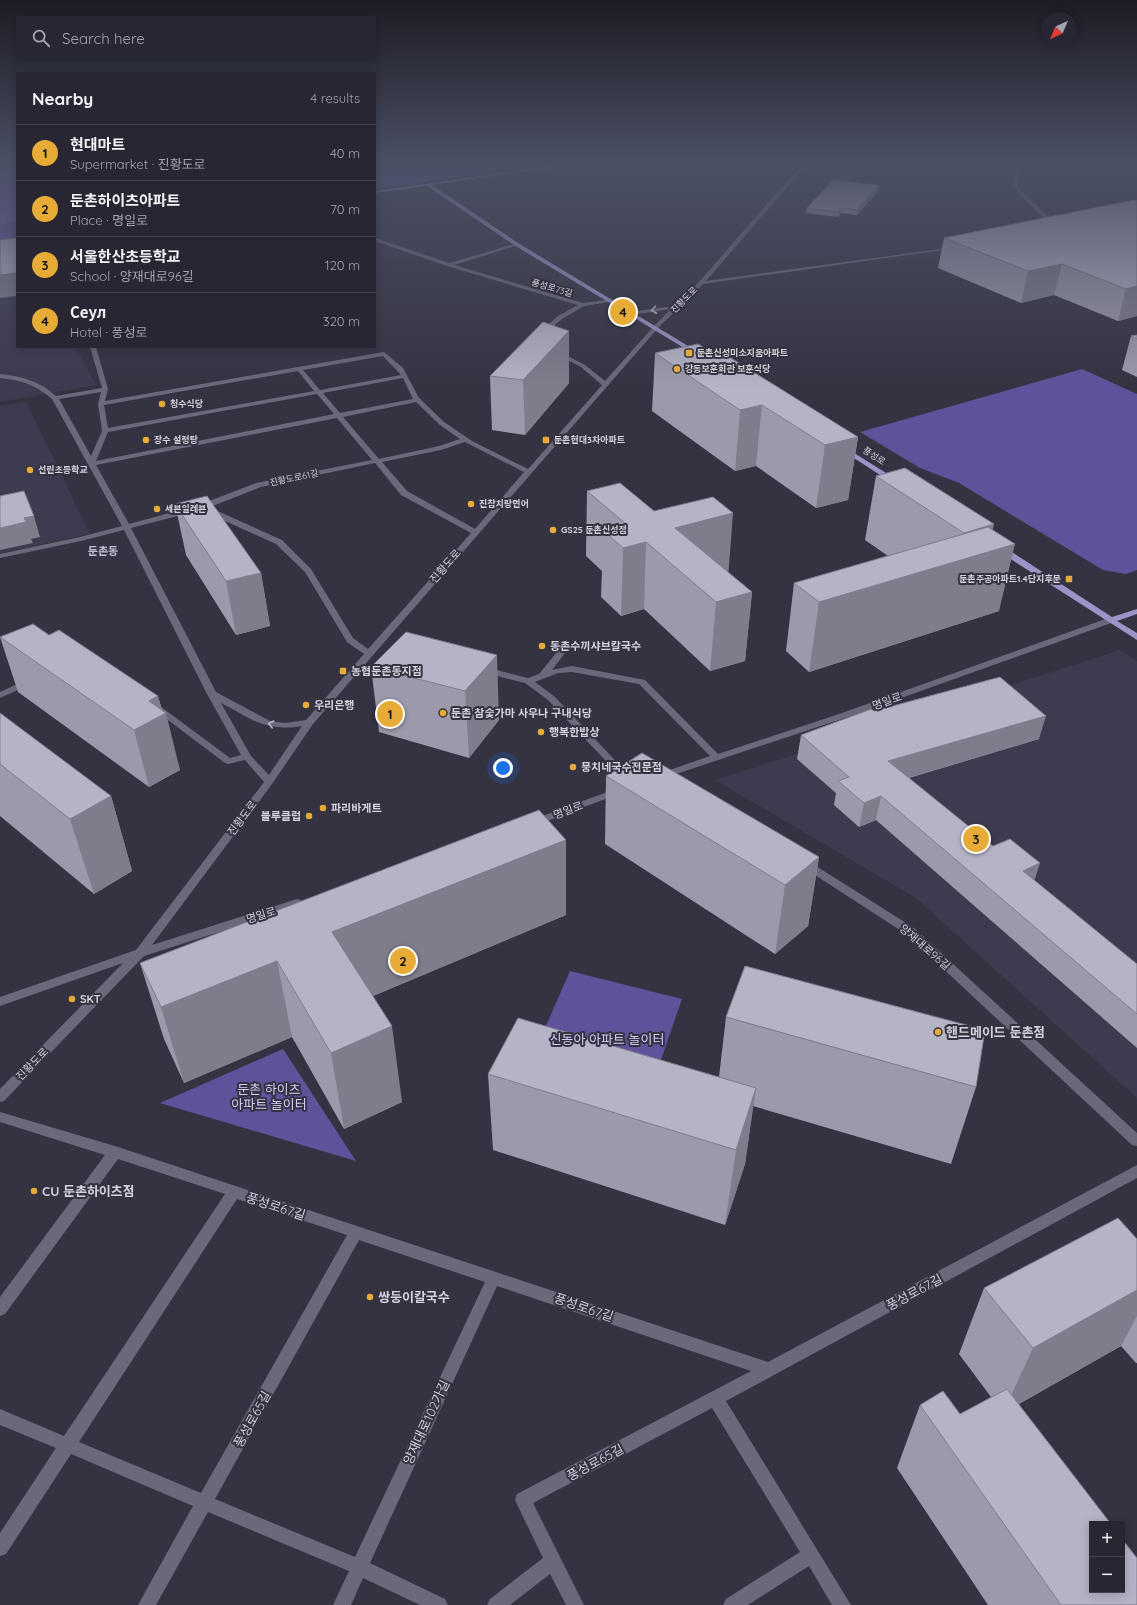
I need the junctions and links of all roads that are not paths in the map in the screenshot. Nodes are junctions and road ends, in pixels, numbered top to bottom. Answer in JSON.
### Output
{"nodes":[{"id":1,"x":505,"y":237,"type":"edge"},
{"id":2,"x":740,"y":237,"type":"edge"},
{"id":3,"x":376,"y":239,"type":"edge"},
{"id":4,"x":516,"y":244,"type":"junction"},
{"id":5,"x":961,"y":247,"type":"dead end"},
{"id":6,"x":448,"y":265,"type":"junction"},
{"id":7,"x":701,"y":283,"type":"junction"},
{"id":8,"x":612,"y":301,"type":"junction"},
{"id":9,"x":583,"y":305,"type":"junction"},
{"id":10,"x":678,"y":307,"type":"junction"},
{"id":11,"x":631,"y":313,"type":"junction"},
{"id":12,"x":656,"y":327,"type":"junction"},
{"id":13,"x":542,"y":339,"type":"edge"},
{"id":14,"x":93,"y":348,"type":"edge"},
{"id":15,"x":554,"y":351,"type":"edge"},
{"id":16,"x":703,"y":358,"type":"edge"},
{"id":17,"x":299,"y":369,"type":"junction"},
{"id":18,"x":0,"y":376,"type":"edge"},
{"id":19,"x":405,"y":376,"type":"junction"},
{"id":20,"x":606,"y":385,"type":"junction"},
{"id":21,"x":105,"y":389,"type":"junction"},
{"id":22,"x":318,"y":391,"type":"junction"},
{"id":23,"x":55,"y":398,"type":"junction"},
{"id":24,"x":418,"y":400,"type":"junction"},
{"id":25,"x":101,"y":404,"type":"junction"},
{"id":26,"x":339,"y":416,"type":"junction"},
{"id":27,"x":105,"y":431,"type":"junction"},
{"id":28,"x":464,"y":440,"type":"junction"},
{"id":29,"x":836,"y":443,"type":"edge"},
{"id":30,"x":376,"y":461,"type":"junction"},
{"id":31,"x":91,"y":464,"type":"junction"},
{"id":32,"x":529,"y":472,"type":"junction"},
{"id":33,"x":903,"y":486,"type":"edge"},
{"id":34,"x":202,"y":508,"type":"junction"},
{"id":35,"x":126,"y":526,"type":"junction"},
{"id":36,"x":475,"y":532,"type":"junction"},
{"id":37,"x":996,"y":547,"type":"edge"},
{"id":38,"x":0,"y":556,"type":"edge"},
{"id":39,"x":1137,"y":611,"type":"edge"},
{"id":40,"x":1111,"y":620,"type":"junction"},
{"id":41,"x":1137,"y":637,"type":"edge"},
{"id":42,"x":564,"y":648,"type":"dead end"},
{"id":43,"x":370,"y":654,"type":"junction"},
{"id":44,"x":474,"y":668,"type":"edge"},
{"id":45,"x":542,"y":676,"type":"junction"},
{"id":46,"x":40,"y":677,"type":"edge"},
{"id":47,"x":528,"y":681,"type":"junction"},
{"id":48,"x":212,"y":694,"type":"junction"},
{"id":49,"x":0,"y":695,"type":"edge"},
{"id":50,"x":146,"y":701,"type":"edge"},
{"id":51,"x":309,"y":722,"type":"junction"},
{"id":52,"x":247,"y":757,"type":"junction"},
{"id":53,"x":717,"y":758,"type":"junction"},
{"id":54,"x":667,"y":774,"type":"junction"},
{"id":55,"x":653,"y":779,"type":"edge"},
{"id":56,"x":269,"y":782,"type":"junction"},
{"id":57,"x":680,"y":782,"type":"edge"},
{"id":58,"x":525,"y":826,"type":"edge"},
{"id":59,"x":798,"y":859,"type":"edge"},
{"id":60,"x":310,"y":899,"type":"edge"},
{"id":61,"x":140,"y":953,"type":"junction"},
{"id":62,"x":0,"y":1002,"type":"edge"},
{"id":63,"x":0,"y":1097,"type":"edge"},
{"id":64,"x":0,"y":1117,"type":"edge"},
{"id":65,"x":1137,"y":1141,"type":"edge"},
{"id":66,"x":115,"y":1152,"type":"junction"},
{"id":67,"x":1137,"y":1171,"type":"edge"},
{"id":68,"x":234,"y":1192,"type":"junction"},
{"id":69,"x":356,"y":1232,"type":"junction"},
{"id":70,"x":494,"y":1277,"type":"junction"},
{"id":71,"x":0,"y":1309,"type":"edge"},
{"id":72,"x":770,"y":1370,"type":"junction"},
{"id":73,"x":715,"y":1398,"type":"junction"},
{"id":74,"x":0,"y":1417,"type":"edge"},
{"id":75,"x":68,"y":1445,"type":"junction"},
{"id":76,"x":205,"y":1502,"type":"junction"},
{"id":77,"x":0,"y":1548,"type":"edge"},
{"id":78,"x":812,"y":1555,"type":"junction"},
{"id":79,"x":553,"y":1561,"type":"junction"},
{"id":80,"x":359,"y":1567,"type":"junction"},
{"id":81,"x":147,"y":1605,"type":"edge"},
{"id":82,"x":342,"y":1605,"type":"edge"},
{"id":83,"x":439,"y":1605,"type":"edge"},
{"id":84,"x":496,"y":1605,"type":"edge"},
{"id":85,"x":575,"y":1605,"type":"edge"},
{"id":86,"x":732,"y":1605,"type":"edge"},
{"id":87,"x":842,"y":1605,"type":"edge"}],
"edges":[{"from":1,"to":4,"type":"main road"},
{"from":2,"to":7,"type":"street","name":"진황도로"},
{"from":3,"to":6,"type":"street","name":"풍성로73길"},
{"from":4,"to":6,"type":"street"},
{"from":4,"to":8,"type":"main road"},
{"from":5,"to":7,"type":"street"},
{"from":6,"to":9,"type":"street","name":"풍성로73길"},
{"from":7,"to":10,"type":"street","name":"진황도로"},
{"from":8,"to":9,"type":"street","name":"풍성로73길"},
{"from":8,"to":11,"type":"main road"},
{"from":9,"to":13,"type":"street"},
{"from":10,"to":11,"type":"street","one_way":true},
{"from":10,"to":12,"type":"street","name":"진황도로"},
{"from":11,"to":12,"type":"main road"},
{"from":12,"to":16,"type":"main road"},
{"from":12,"to":20,"type":"street","name":"진황도로"},
{"from":14,"to":21,"type":"street"},
{"from":15,"to":20,"type":"street"},
{"from":17,"to":19,"type":"street"},
{"from":17,"to":22,"type":"street"},
{"from":17,"to":25,"type":"street"},
{"from":18,"to":23,"type":"street"},
{"from":19,"to":22,"type":"street"},
{"from":19,"to":24,"type":"street"},
{"from":20,"to":32,"type":"street","name":"진황도로"},
{"from":21,"to":23,"type":"street"},
{"from":21,"to":25,"type":"street"},
{"from":22,"to":26,"type":"street"},
{"from":22,"to":27,"type":"street"},
{"from":23,"to":31,"type":"street"},
{"from":24,"to":26,"type":"street"},
{"from":24,"to":28,"type":"street"},
{"from":25,"to":27,"type":"street"},
{"from":26,"to":30,"type":"street"},
{"from":26,"to":31,"type":"street"},
{"from":27,"to":31,"type":"street"},
{"from":28,"to":30,"type":"street","name":"진황도로61길"},
{"from":28,"to":32,"type":"street"},
{"from":29,"to":33,"type":"main road","name":"풍성로"},
{"from":30,"to":34,"type":"street","name":"진황도로61길"},
{"from":30,"to":36,"type":"street"},
{"from":31,"to":35,"type":"street"},
{"from":32,"to":36,"type":"street","name":"진황도로"},
{"from":34,"to":35,"type":"street","name":"진황도로61길"},
{"from":34,"to":43,"type":"street"},
{"from":35,"to":38,"type":"street","name":"진황도로61길"},
{"from":35,"to":48,"type":"street"},
{"from":36,"to":43,"type":"street","name":"진황도로"},
{"from":37,"to":40,"type":"main road"},
{"from":39,"to":40,"type":"main road","name":"명일로"},
{"from":40,"to":41,"type":"main road"},
{"from":40,"to":53,"type":"street","name":"명일로"},
{"from":42,"to":45,"type":"street"},
{"from":43,"to":51,"type":"street","name":"진황도로"},
{"from":44,"to":47,"type":"street","name":"명일로"},
{"from":45,"to":47,"type":"street"},
{"from":45,"to":53,"type":"street"},
{"from":46,"to":49,"type":"street"},
{"from":47,"to":58,"type":"street","name":"명일로"},
{"from":51,"to":48,"type":"street","one_way":true},
{"from":48,"to":52,"type":"street"},
{"from":50,"to":52,"type":"street"},
{"from":51,"to":56,"type":"street","name":"진황도로"},
{"from":52,"to":56,"type":"street"},
{"from":53,"to":54,"type":"street","name":"명일로"},
{"from":54,"to":55,"type":"street","name":"명일로"},
{"from":54,"to":57,"type":"street"},
{"from":56,"to":61,"type":"street","name":"진황도로"},
{"from":59,"to":65,"type":"street","name":"양재대로96길"},
{"from":60,"to":61,"type":"street","name":"명일로"},
{"from":61,"to":62,"type":"street","name":"명일로"},
{"from":61,"to":63,"type":"street","name":"진황도로"},
{"from":64,"to":66,"type":"street","name":"풍성로67길"},
{"from":66,"to":68,"type":"street","name":"풍성로67길"},
{"from":66,"to":71,"type":"street"},
{"from":67,"to":72,"type":"street","name":"풍성로67길"},
{"from":68,"to":69,"type":"street","name":"풍성로67길"},
{"from":68,"to":75,"type":"street"},
{"from":69,"to":70,"type":"street","name":"풍성로67길"},
{"from":69,"to":76,"type":"street","name":"풍성로65길"},
{"from":70,"to":72,"type":"street","name":"풍성로67길"},
{"from":70,"to":80,"type":"street","name":"양재대로102가길"},
{"from":72,"to":73,"type":"street","name":"풍성로65길"},
{"from":73,"to":78,"type":"street"},
{"from":73,"to":79,"type":"street","name":"풍성로65길"},
{"from":74,"to":75,"type":"street"},
{"from":75,"to":76,"type":"street"},
{"from":75,"to":77,"type":"street"},
{"from":76,"to":80,"type":"street"},
{"from":76,"to":81,"type":"street","name":"풍성로65길"},
{"from":78,"to":86,"type":"street"},
{"from":78,"to":87,"type":"street"},
{"from":79,"to":84,"type":"street"},
{"from":79,"to":85,"type":"street","name":"풍성로65길"},
{"from":80,"to":82,"type":"street","name":"양재대로102가길"},
{"from":80,"to":83,"type":"street"}]}
